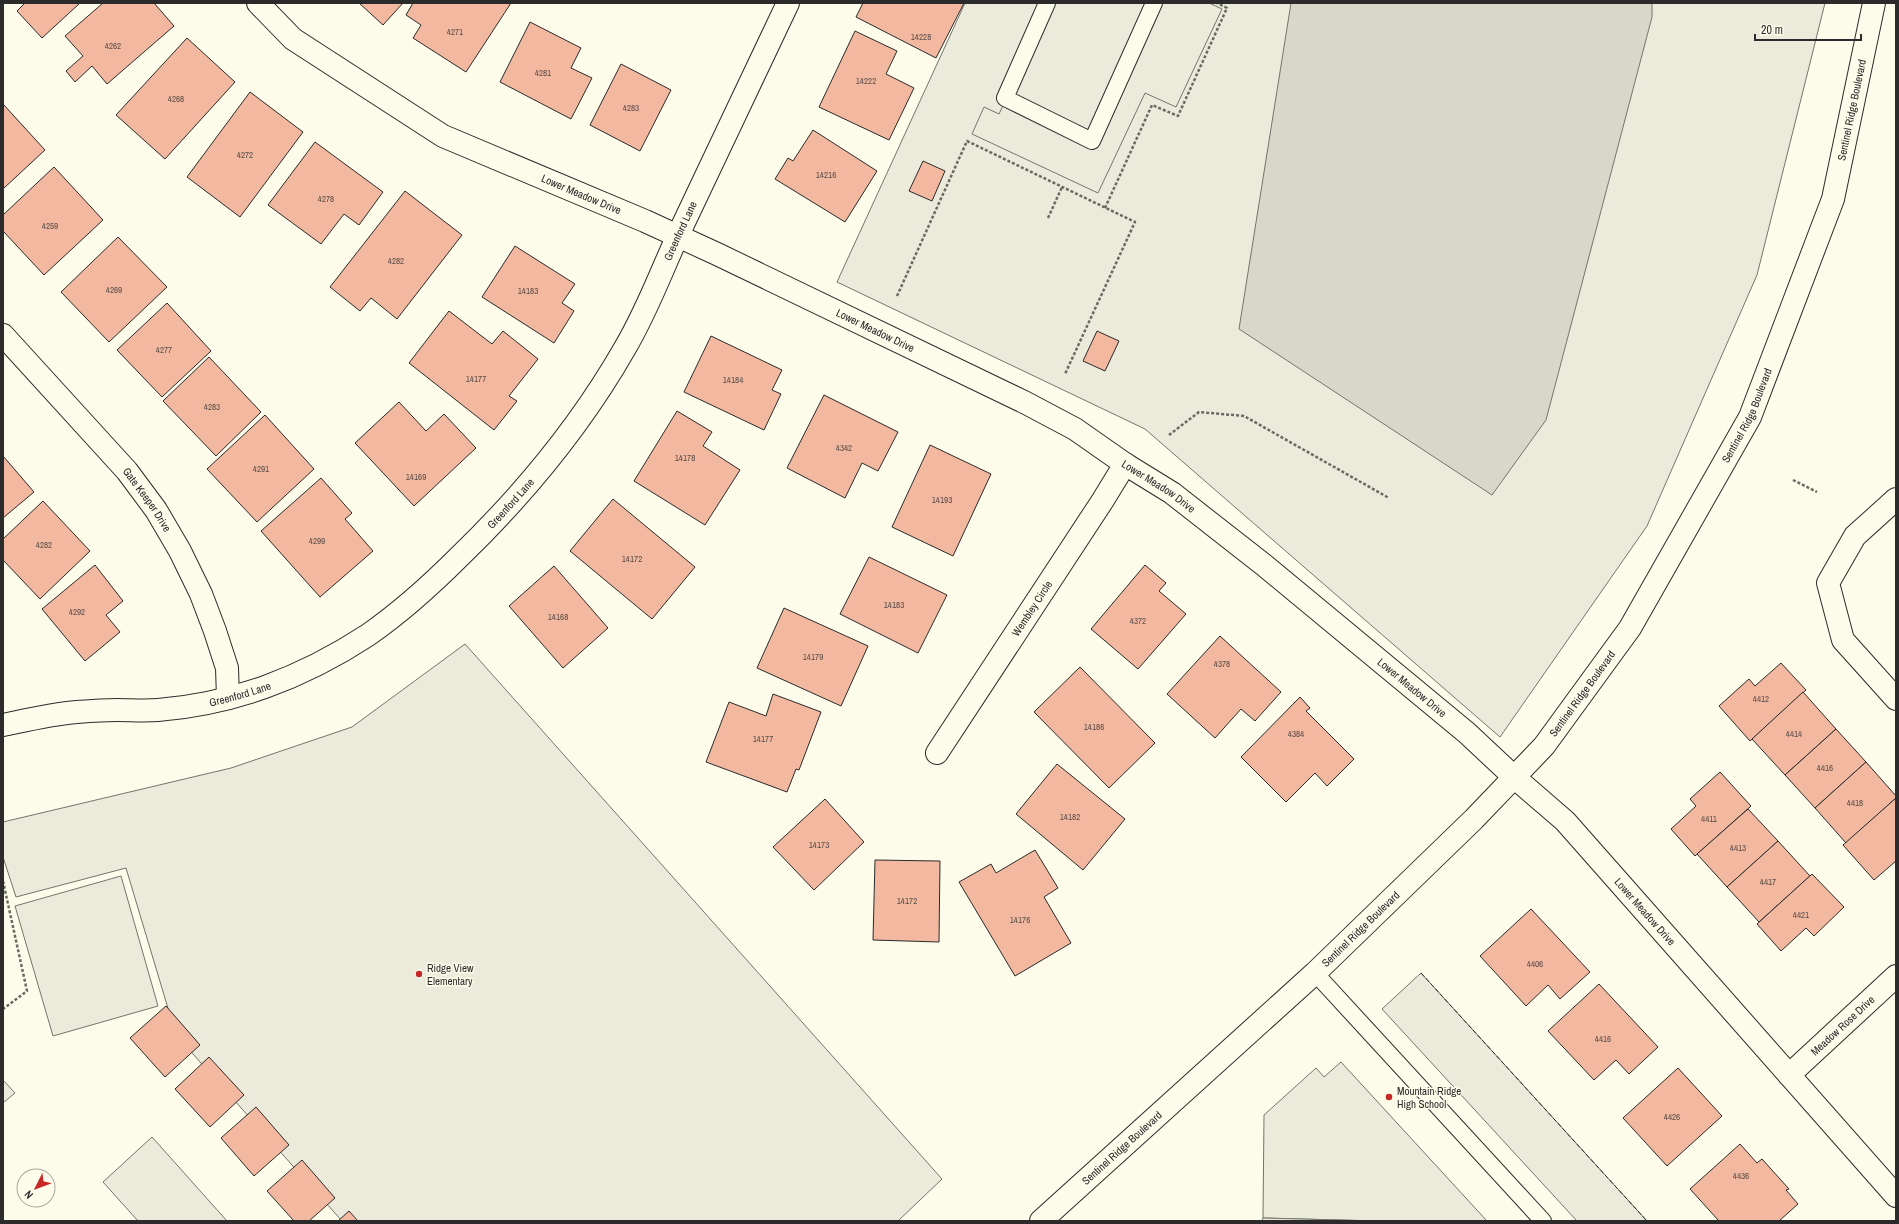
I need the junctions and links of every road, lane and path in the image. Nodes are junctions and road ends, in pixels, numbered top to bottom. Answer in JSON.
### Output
{"nodes":[{"id":1,"x":258,"y":3,"type":"edge"},
{"id":2,"x":788,"y":3,"type":"edge"},
{"id":3,"x":1047,"y":3,"type":"edge"},
{"id":4,"x":1154,"y":3,"type":"edge"},
{"id":5,"x":1217,"y":3,"type":"edge"},
{"id":6,"x":1874,"y":3,"type":"edge"},
{"id":7,"x":1062,"y":187,"type":"junction"},
{"id":8,"x":1105,"y":208,"type":"junction"},
{"id":9,"x":1048,"y":218,"type":"dead end"},
{"id":10,"x":678,"y":237,"type":"junction"},
{"id":11,"x":897,"y":296,"type":"dead end"},
{"id":12,"x":3,"y":335,"type":"edge"},
{"id":13,"x":1065,"y":374,"type":"dead end"},
{"id":14,"x":1169,"y":435,"type":"dead end"},
{"id":15,"x":1125,"y":464,"type":"junction"},
{"id":16,"x":1792,"y":480,"type":"dead end"},
{"id":17,"x":1817,"y":492,"type":"dead end"},
{"id":18,"x":1389,"y":498,"type":"dead end"},
{"id":19,"x":1896,"y":499,"type":"edge"},
{"id":20,"x":228,"y":698,"type":"junction"},
{"id":21,"x":1896,"y":699,"type":"edge"},
{"id":22,"x":3,"y":725,"type":"edge"},
{"id":23,"x":937,"y":753,"type":"dead end"},
{"id":24,"x":1514,"y":777,"type":"junction"},
{"id":25,"x":3,"y":882,"type":"edge"},
{"id":26,"x":1315,"y":973,"type":"junction"},
{"id":27,"x":1896,"y":976,"type":"edge"},
{"id":28,"x":3,"y":1009,"type":"edge"},
{"id":29,"x":1789,"y":1074,"type":"junction"},
{"id":30,"x":1896,"y":1196,"type":"edge"},
{"id":31,"x":1042,"y":1221,"type":"edge"},
{"id":32,"x":1543,"y":1221,"type":"edge"}],
"edges":[{"from":1,"to":10,"type":"street","name":"Lower Meadow Drive"},
{"from":2,"to":10,"type":"street","name":"Greenford Lane"},
{"from":3,"to":4,"type":"lane"},
{"from":5,"to":8,"type":"path"},
{"from":6,"to":24,"type":"street","name":"Sentinel Ridge Boulevard"},
{"from":7,"to":8,"type":"path"},
{"from":7,"to":9,"type":"path"},
{"from":7,"to":11,"type":"path"},
{"from":8,"to":13,"type":"path"},
{"from":10,"to":15,"type":"street","name":"Lower Meadow Drive"},
{"from":10,"to":20,"type":"street","name":"Greenford Lane"},
{"from":12,"to":20,"type":"street","name":"Gate Keeper Drive"},
{"from":14,"to":18,"type":"path"},
{"from":15,"to":23,"type":"street","name":"Wembley Circle"},
{"from":15,"to":24,"type":"street","name":"Lower Meadow Drive"},
{"from":16,"to":17,"type":"path"},
{"from":19,"to":21,"type":"street"},
{"from":20,"to":22,"type":"street","name":"Greenford Lane"},
{"from":24,"to":26,"type":"street","name":"Sentinel Ridge Boulevard"},
{"from":24,"to":29,"type":"street","name":"Lower Meadow Drive"},
{"from":25,"to":28,"type":"path"},
{"from":26,"to":31,"type":"street","name":"Sentinel Ridge Boulevard"},
{"from":26,"to":32,"type":"lane"},
{"from":27,"to":29,"type":"street","name":"Meadow Rose Drive"},
{"from":29,"to":30,"type":"street","name":"Lower Meadow Drive"}]}
